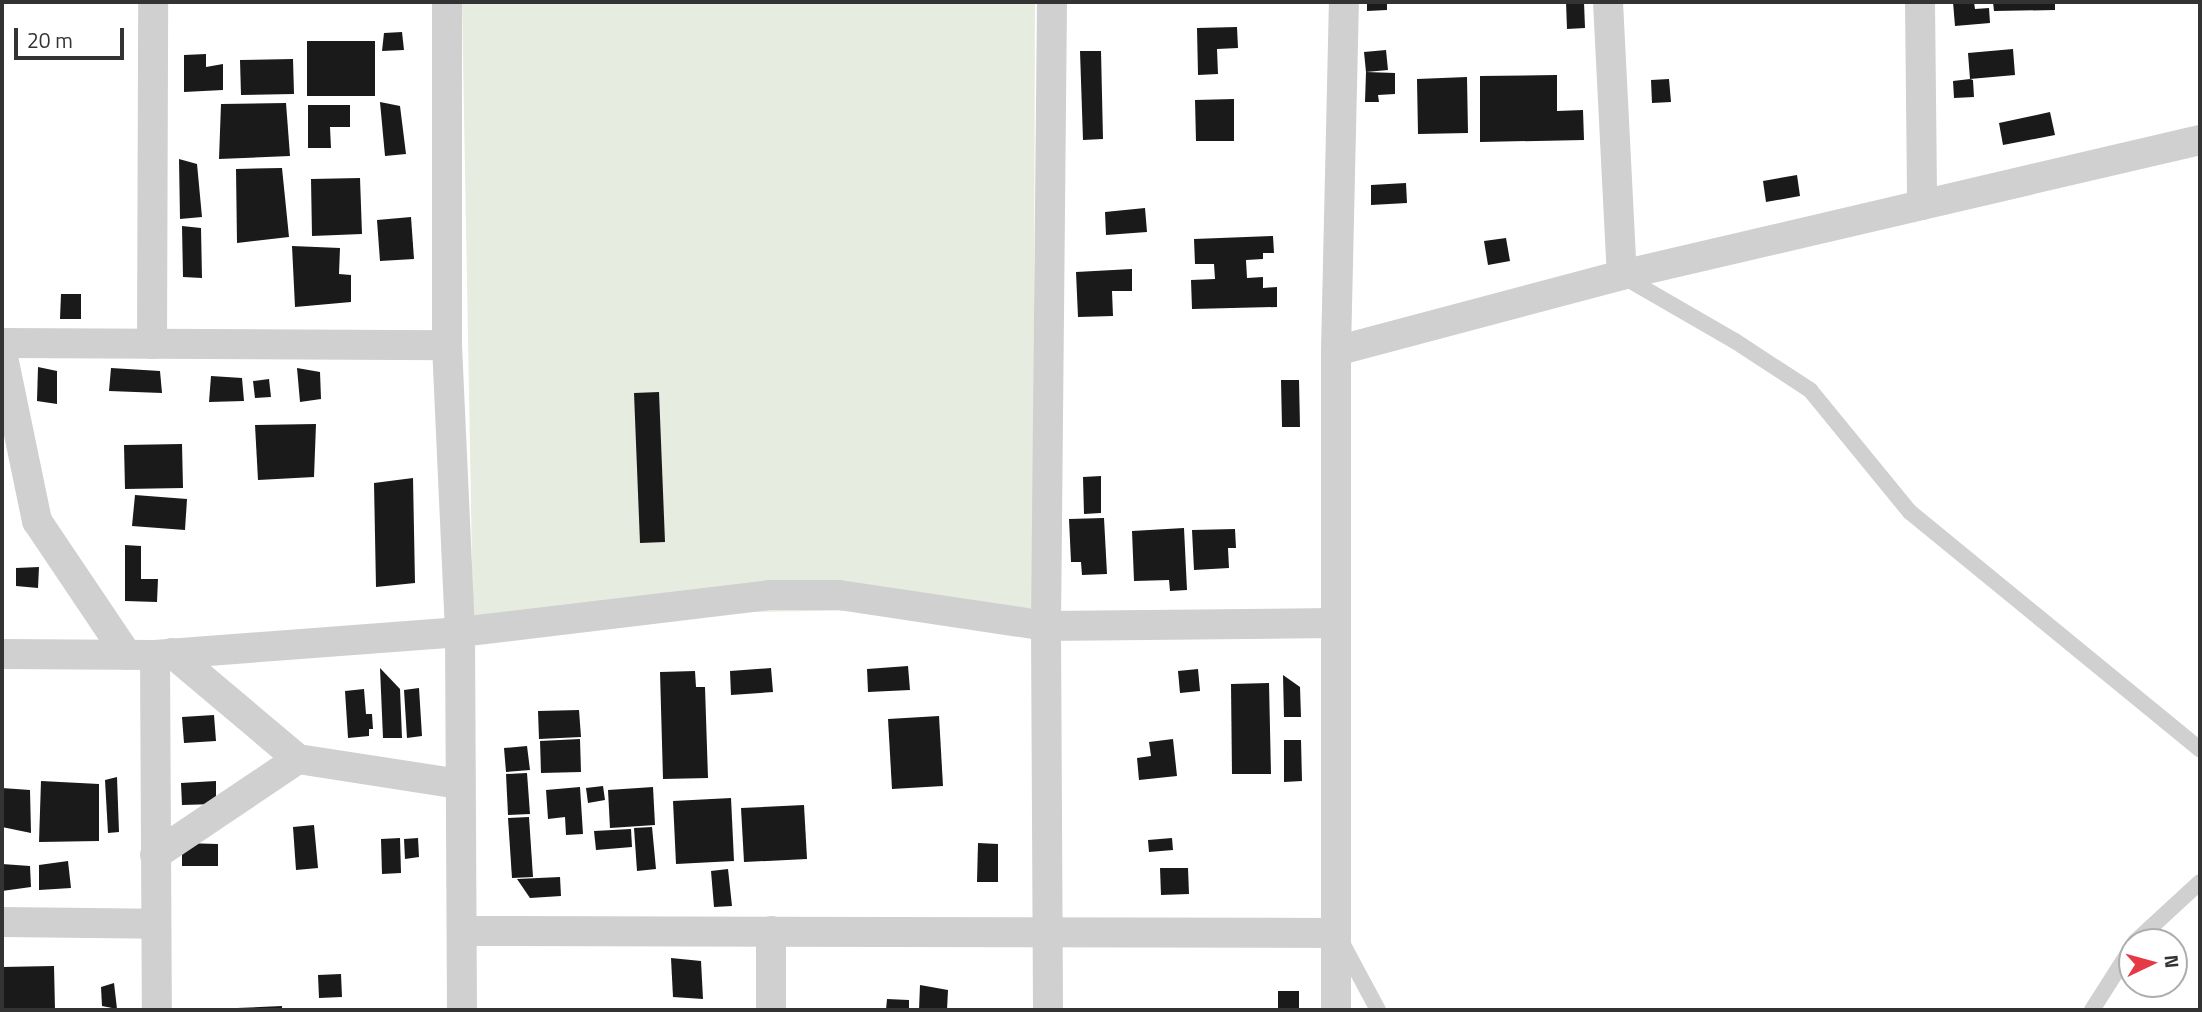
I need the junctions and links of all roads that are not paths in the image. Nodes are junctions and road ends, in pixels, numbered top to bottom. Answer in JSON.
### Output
{"nodes":[{"id":1,"x":153,"y":2,"type":"edge"},
{"id":2,"x":447,"y":2,"type":"edge"},
{"id":3,"x":1052,"y":2,"type":"edge"},
{"id":4,"x":1344,"y":2,"type":"edge"},
{"id":5,"x":1608,"y":2,"type":"edge"},
{"id":6,"x":1920,"y":2,"type":"edge"},
{"id":7,"x":2200,"y":140,"type":"edge"},
{"id":8,"x":1922,"y":205,"type":"junction"},
{"id":9,"x":1622,"y":275,"type":"junction"},
{"id":10,"x":2,"y":343,"type":"edge"},
{"id":11,"x":152,"y":344,"type":"junction"},
{"id":12,"x":447,"y":345,"type":"junction"},
{"id":13,"x":1336,"y":351,"type":"junction"},
{"id":14,"x":2,"y":352,"type":"edge"},
{"id":15,"x":1336,"y":623,"type":"junction"},
{"id":16,"x":1046,"y":626,"type":"junction"},
{"id":17,"x":460,"y":632,"type":"junction"},
{"id":18,"x":2,"y":654,"type":"edge"},
{"id":19,"x":152,"y":654,"type":"junction"},
{"id":20,"x":2200,"y":749,"type":"edge"},
{"id":21,"x":298,"y":759,"type":"junction"},
{"id":22,"x":460,"y":785,"type":"junction"},
{"id":23,"x":155,"y":855,"type":"junction"},
{"id":24,"x":2200,"y":882,"type":"edge"},
{"id":25,"x":2,"y":922,"type":"edge"},
{"id":26,"x":155,"y":923,"type":"junction"},
{"id":27,"x":2150,"y":928,"type":"edge"},
{"id":28,"x":462,"y":931,"type":"junction"},
{"id":29,"x":771,"y":931,"type":"junction"},
{"id":30,"x":1049,"y":933,"type":"junction"},
{"id":31,"x":1336,"y":933,"type":"junction"},
{"id":32,"x":2118,"y":969,"type":"edge"},
{"id":33,"x":157,"y":1010,"type":"edge"},
{"id":34,"x":463,"y":1010,"type":"edge"},
{"id":35,"x":771,"y":1010,"type":"edge"},
{"id":36,"x":1048,"y":1010,"type":"edge"},
{"id":37,"x":1336,"y":1010,"type":"edge"},
{"id":38,"x":1378,"y":1010,"type":"edge"},
{"id":39,"x":2092,"y":1010,"type":"edge"}],
"edges":[{"from":1,"to":11,"type":"street"},
{"from":2,"to":12,"type":"street"},
{"from":3,"to":16,"type":"street"},
{"from":4,"to":13,"type":"street"},
{"from":5,"to":9,"type":"street"},
{"from":6,"to":8,"type":"street"},
{"from":7,"to":8,"type":"street"},
{"from":8,"to":9,"type":"street"},
{"from":9,"to":13,"type":"street"},
{"from":9,"to":20,"type":"lane"},
{"from":10,"to":11,"type":"street"},
{"from":11,"to":12,"type":"street"},
{"from":12,"to":17,"type":"street"},
{"from":13,"to":15,"type":"street"},
{"from":14,"to":19,"type":"street"},
{"from":15,"to":16,"type":"street"},
{"from":15,"to":31,"type":"street"},
{"from":16,"to":17,"type":"street"},
{"from":16,"to":30,"type":"street"},
{"from":17,"to":19,"type":"street"},
{"from":17,"to":22,"type":"street"},
{"from":18,"to":19,"type":"street"},
{"from":19,"to":21,"type":"street"},
{"from":19,"to":23,"type":"street"},
{"from":21,"to":22,"type":"street"},
{"from":21,"to":23,"type":"street"},
{"from":22,"to":28,"type":"street"},
{"from":23,"to":26,"type":"street"},
{"from":24,"to":27,"type":"lane"},
{"from":25,"to":26,"type":"street"},
{"from":26,"to":33,"type":"street"},
{"from":28,"to":29,"type":"street"},
{"from":28,"to":34,"type":"street"},
{"from":29,"to":30,"type":"street"},
{"from":29,"to":35,"type":"street"},
{"from":30,"to":31,"type":"street"},
{"from":30,"to":36,"type":"street"},
{"from":31,"to":37,"type":"street"},
{"from":31,"to":38,"type":"lane"},
{"from":32,"to":39,"type":"lane"}]}
